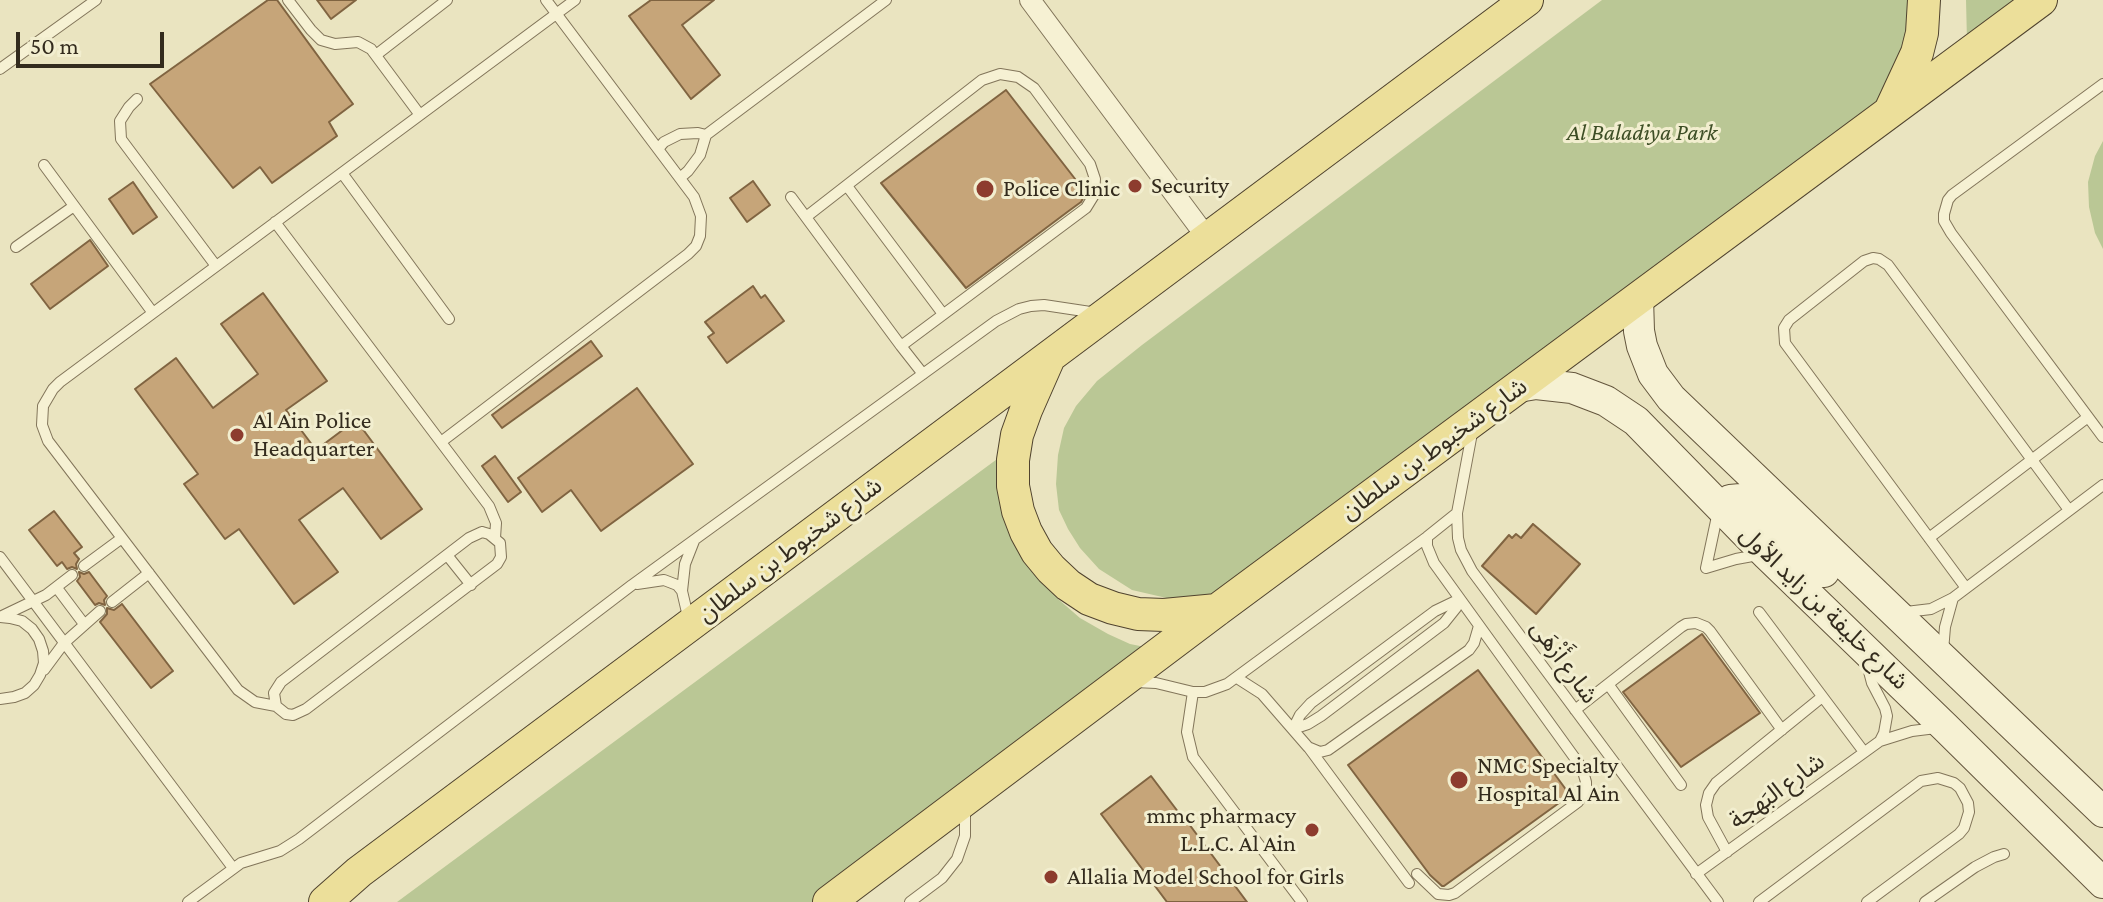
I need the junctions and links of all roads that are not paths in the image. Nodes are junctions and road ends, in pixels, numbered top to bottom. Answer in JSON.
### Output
{"nodes":[{"id":1,"x":96,"y":0,"type":"edge"},
{"id":2,"x":288,"y":0,"type":"edge"},
{"id":3,"x":447,"y":0,"type":"edge"},
{"id":4,"x":546,"y":0,"type":"edge"},
{"id":5,"x":575,"y":0,"type":"edge"},
{"id":6,"x":886,"y":0,"type":"edge"},
{"id":7,"x":1030,"y":0,"type":"edge"},
{"id":8,"x":1527,"y":0,"type":"edge"},
{"id":9,"x":1924,"y":0,"type":"edge"},
{"id":10,"x":2041,"y":0,"type":"edge"},
{"id":11,"x":557,"y":14,"type":"junction"},
{"id":12,"x":376,"y":55,"type":"junction"},
{"id":13,"x":0,"y":69,"type":"edge"},
{"id":14,"x":2103,"y":84,"type":"edge"},
{"id":15,"x":137,"y":99,"type":"dead end"},
{"id":16,"x":1890,"y":112,"type":"junction"},
{"id":17,"x":420,"y":115,"type":"junction"},
{"id":18,"x":706,"y":135,"type":"junction"},
{"id":19,"x":658,"y":149,"type":"junction"},
{"id":20,"x":44,"y":165,"type":"dead end"},
{"id":21,"x":342,"y":173,"type":"junction"},
{"id":22,"x":680,"y":178,"type":"junction"},
{"id":23,"x":847,"y":186,"type":"junction"},
{"id":24,"x":791,"y":197,"type":"dead end"},
{"id":25,"x":74,"y":206,"type":"junction"},
{"id":26,"x":806,"y":217,"type":"junction"},
{"id":27,"x":275,"y":222,"type":"junction"},
{"id":28,"x":1208,"y":239,"type":"junction"},
{"id":29,"x":16,"y":247,"type":"dead end"},
{"id":30,"x":216,"y":266,"type":"junction"},
{"id":31,"x":1638,"y":298,"type":"junction"},
{"id":32,"x":153,"y":313,"type":"junction"},
{"id":33,"x":943,"y":314,"type":"junction"},
{"id":34,"x":1107,"y":314,"type":"junction"},
{"id":35,"x":449,"y":319,"type":"dead end"},
{"id":36,"x":901,"y":346,"type":"junction"},
{"id":37,"x":1049,"y":357,"type":"junction"},
{"id":38,"x":923,"y":374,"type":"junction"},
{"id":39,"x":1518,"y":387,"type":"junction"},
{"id":40,"x":2088,"y":417,"type":"junction"},
{"id":41,"x":1475,"y":419,"type":"junction"},
{"id":42,"x":2103,"y":437,"type":"edge"},
{"id":43,"x":441,"y":442,"type":"junction"},
{"id":44,"x":2032,"y":460,"type":"junction"},
{"id":45,"x":2103,"y":485,"type":"edge"},
{"id":46,"x":1721,"y":508,"type":"junction"},
{"id":47,"x":2069,"y":510,"type":"junction"},
{"id":48,"x":1457,"y":513,"type":"junction"},
{"id":49,"x":1427,"y":537,"type":"junction"},
{"id":50,"x":122,"y":538,"type":"junction"},
{"id":51,"x":495,"y":538,"type":"junction"},
{"id":52,"x":1929,"y":538,"type":"junction"},
{"id":53,"x":695,"y":539,"type":"junction"},
{"id":54,"x":447,"y":555,"type":"junction"},
{"id":55,"x":1767,"y":555,"type":"junction"},
{"id":56,"x":0,"y":557,"type":"edge"},
{"id":57,"x":84,"y":566,"type":"dead end"},
{"id":58,"x":149,"y":573,"type":"junction"},
{"id":59,"x":72,"y":575,"type":"dead end"},
{"id":60,"x":1860,"y":580,"type":"junction"},
{"id":61,"x":471,"y":585,"type":"junction"},
{"id":62,"x":632,"y":585,"type":"junction"},
{"id":63,"x":57,"y":588,"type":"junction"},
{"id":64,"x":1966,"y":588,"type":"junction"},
{"id":65,"x":682,"y":591,"type":"junction"},
{"id":66,"x":1953,"y":598,"type":"junction"},
{"id":67,"x":1460,"y":599,"type":"junction"},
{"id":68,"x":33,"y":601,"type":"junction"},
{"id":69,"x":112,"y":602,"type":"dead end"},
{"id":70,"x":1217,"y":610,"type":"junction"},
{"id":71,"x":100,"y":611,"type":"dead end"},
{"id":72,"x":1893,"y":611,"type":"junction"},
{"id":73,"x":1759,"y":612,"type":"dead end"},
{"id":74,"x":0,"y":617,"type":"edge"},
{"id":75,"x":84,"y":624,"type":"junction"},
{"id":76,"x":690,"y":625,"type":"junction"},
{"id":77,"x":1479,"y":626,"type":"junction"},
{"id":78,"x":64,"y":643,"type":"junction"},
{"id":79,"x":1866,"y":650,"type":"junction"},
{"id":80,"x":1942,"y":657,"type":"junction"},
{"id":81,"x":40,"y":675,"type":"junction"},
{"id":82,"x":1237,"y":678,"type":"junction"},
{"id":83,"x":1608,"y":684,"type":"junction"},
{"id":84,"x":1117,"y":685,"type":"junction"},
{"id":85,"x":1193,"y":692,"type":"junction"},
{"id":86,"x":1822,"y":697,"type":"junction"},
{"id":87,"x":1,"y":699,"type":"edge"},
{"id":88,"x":276,"y":706,"type":"junction"},
{"id":89,"x":1575,"y":710,"type":"junction"},
{"id":90,"x":1946,"y":728,"type":"junction"},
{"id":91,"x":1293,"y":729,"type":"junction"},
{"id":92,"x":1782,"y":730,"type":"junction"},
{"id":93,"x":1880,"y":741,"type":"junction"},
{"id":94,"x":1308,"y":747,"type":"junction"},
{"id":95,"x":1864,"y":752,"type":"junction"},
{"id":96,"x":1681,"y":785,"type":"dead end"},
{"id":97,"x":964,"y":800,"type":"junction"},
{"id":98,"x":2103,"y":812,"type":"edge"},
{"id":99,"x":2065,"y":846,"type":"junction"},
{"id":100,"x":1727,"y":852,"type":"junction"},
{"id":101,"x":2004,"y":854,"type":"dead end"},
{"id":102,"x":2103,"y":859,"type":"edge"},
{"id":103,"x":233,"y":868,"type":"junction"},
{"id":104,"x":359,"y":872,"type":"junction"},
{"id":105,"x":1417,"y":874,"type":"dead end"},
{"id":106,"x":1696,"y":874,"type":"junction"},
{"id":107,"x":1409,"y":883,"type":"dead end"},
{"id":108,"x":2103,"y":883,"type":"edge"},
{"id":109,"x":188,"y":902,"type":"edge"},
{"id":110,"x":308,"y":902,"type":"edge"},
{"id":111,"x":325,"y":902,"type":"edge"},
{"id":112,"x":829,"y":902,"type":"edge"},
{"id":113,"x":910,"y":902,"type":"edge"},
{"id":114,"x":1302,"y":902,"type":"edge"},
{"id":115,"x":1718,"y":902,"type":"edge"},
{"id":116,"x":1759,"y":902,"type":"edge"},
{"id":117,"x":1867,"y":902,"type":"edge"},
{"id":118,"x":1925,"y":902,"type":"edge"}],
"edges":[{"from":1,"to":13,"type":"lane"},
{"from":2,"to":12,"type":"lane"},
{"from":3,"to":12,"type":"lane"},
{"from":4,"to":11,"type":"lane"},
{"from":5,"to":11,"type":"lane"},
{"from":6,"to":18,"type":"lane"},
{"from":7,"to":28,"type":"street"},
{"from":8,"to":28,"type":"main road","name":"شارع شخبوط بن سلطان"},
{"from":9,"to":16,"type":"main road"},
{"from":10,"to":16,"type":"main road","name":"شارع شخبوط بن سلطان"},
{"from":11,"to":17,"type":"lane"},
{"from":11,"to":19,"type":"lane"},
{"from":12,"to":17,"type":"lane"},
{"from":14,"to":40,"type":"lane"},
{"from":15,"to":30,"type":"lane"},
{"from":16,"to":31,"type":"main road","name":"شارع شخبوط بن سلطان"},
{"from":17,"to":21,"type":"lane"},
{"from":18,"to":19,"type":"lane"},
{"from":18,"to":22,"type":"lane"},
{"from":19,"to":22,"type":"lane"},
{"from":20,"to":25,"type":"lane"},
{"from":21,"to":27,"type":"lane"},
{"from":21,"to":35,"type":"lane"},
{"from":22,"to":43,"type":"lane"},
{"from":23,"to":26,"type":"lane"},
{"from":23,"to":33,"type":"lane"},
{"from":23,"to":33,"type":"lane"},
{"from":24,"to":26,"type":"lane"},
{"from":25,"to":29,"type":"lane"},
{"from":25,"to":32,"type":"lane"},
{"from":26,"to":36,"type":"lane"},
{"from":27,"to":30,"type":"lane"},
{"from":27,"to":43,"type":"lane"},
{"from":28,"to":34,"type":"main road","name":"شارع شخبوط بن سلطان"},
{"from":30,"to":32,"type":"lane"},
{"from":31,"to":39,"type":"main road","name":"شارع شخبوط بن سلطان"},
{"from":31,"to":60,"type":"main road","name":"شارع خليفة بن زايد الأول"},
{"from":32,"to":50,"type":"lane"},
{"from":33,"to":36,"type":"lane"},
{"from":34,"to":37,"type":"main road","name":"شارع شخبوط بن سلطان"},
{"from":34,"to":38,"type":"lane"},
{"from":36,"to":38,"type":"lane"},
{"from":37,"to":70,"type":"main road"},
{"from":37,"to":76,"type":"main road","name":"شارع شخبوط بن سلطان"},
{"from":38,"to":53,"type":"lane"},
{"from":39,"to":41,"type":"main road","name":"شارع شخبوط بن سلطان"},
{"from":39,"to":46,"type":"main road","name":"شارع خليفة بن زايد الأول"},
{"from":40,"to":42,"type":"lane"},
{"from":40,"to":44,"type":"lane"},
{"from":41,"to":48,"type":"lane","name":"شارع أَزْهَى"},
{"from":41,"to":70,"type":"main road","name":"شارع شخبوط بن سلطان"},
{"from":43,"to":51,"type":"lane"},
{"from":44,"to":47,"type":"lane"},
{"from":44,"to":52,"type":"lane"},
{"from":44,"to":52,"type":"lane"},
{"from":45,"to":47,"type":"lane"},
{"from":46,"to":55,"type":"main road","name":"شارع خليفة بن زايد الأول"},
{"from":46,"to":55,"type":"lane"},
{"from":46,"to":60,"type":"main road"},
{"from":47,"to":64,"type":"lane"},
{"from":48,"to":49,"type":"lane"},
{"from":48,"to":89,"type":"lane","name":"شارع أَزْهَى"},
{"from":49,"to":67,"type":"lane"},
{"from":49,"to":82,"type":"lane"},
{"from":50,"to":57,"type":"lane"},
{"from":50,"to":58,"type":"lane"},
{"from":51,"to":54,"type":"lane"},
{"from":51,"to":61,"type":"lane"},
{"from":52,"to":64,"type":"lane"},
{"from":53,"to":62,"type":"lane"},
{"from":53,"to":65,"type":"lane"},
{"from":54,"to":61,"type":"lane"},
{"from":54,"to":88,"type":"lane"},
{"from":55,"to":79,"type":"main road","name":"شارع خليفة بن زايد الأول"},
{"from":56,"to":68,"type":"lane"},
{"from":58,"to":69,"type":"lane"},
{"from":58,"to":88,"type":"lane"},
{"from":59,"to":63,"type":"lane"},
{"from":60,"to":72,"type":"main road","name":"شارع خليفة بن زايد الأول"},
{"from":61,"to":88,"type":"lane"},
{"from":62,"to":65,"type":"lane"},
{"from":62,"to":103,"type":"lane"},
{"from":63,"to":68,"type":"lane"},
{"from":63,"to":75,"type":"lane"},
{"from":64,"to":66,"type":"lane"},
{"from":65,"to":76,"type":"lane"},
{"from":66,"to":72,"type":"lane"},
{"from":66,"to":80,"type":"lane"},
{"from":67,"to":77,"type":"lane"},
{"from":67,"to":91,"type":"lane"},
{"from":67,"to":91,"type":"lane"},
{"from":68,"to":74,"type":"lane"},
{"from":68,"to":78,"type":"lane"},
{"from":70,"to":84,"type":"main road","name":"شارع شخبوط بن سلطان"},
{"from":71,"to":75,"type":"lane"},
{"from":72,"to":80,"type":"main road","name":"شارع خليفة بن زايد الأول"},
{"from":73,"to":86,"type":"lane"},
{"from":74,"to":81,"type":"lane"},
{"from":75,"to":78,"type":"lane"},
{"from":76,"to":104,"type":"main road","name":"شارع شخبوط بن سلطان"},
{"from":77,"to":94,"type":"lane"},
{"from":77,"to":105,"type":"lane"},
{"from":78,"to":81,"type":"lane"},
{"from":78,"to":103,"type":"lane"},
{"from":79,"to":90,"type":"main road","name":"شارع خليفة بن زايد الأول"},
{"from":79,"to":93,"type":"lane"},
{"from":80,"to":98,"type":"main road","name":"شارع خليفة بن زايد الأول"},
{"from":81,"to":87,"type":"lane"},
{"from":82,"to":85,"type":"lane"},
{"from":82,"to":91,"type":"lane"},
{"from":83,"to":89,"type":"lane"},
{"from":83,"to":92,"type":"lane"},
{"from":83,"to":96,"type":"lane"},
{"from":84,"to":85,"type":"lane"},
{"from":84,"to":97,"type":"main road","name":"شارع شخبوط بن سلطان"},
{"from":85,"to":114,"type":"lane"},
{"from":86,"to":92,"type":"lane"},
{"from":86,"to":95,"type":"lane"},
{"from":89,"to":106,"type":"lane","name":"شارع أَزْهَى"},
{"from":90,"to":93,"type":"lane","name":"شارع البَهجة"},
{"from":90,"to":99,"type":"main road","name":"شارع خليفة بن زايد الأول"},
{"from":91,"to":94,"type":"lane"},
{"from":92,"to":100,"type":"lane"},
{"from":93,"to":95,"type":"lane","name":"شارع البَهجة"},
{"from":94,"to":107,"type":"lane"},
{"from":95,"to":100,"type":"lane","name":"شارع البَهجة"},
{"from":97,"to":112,"type":"main road","name":"شارع شخبوط بن سلطان"},
{"from":97,"to":113,"type":"lane"},
{"from":99,"to":102,"type":"main road"},
{"from":99,"to":108,"type":"main road","name":"شارع خليفة بن زايد الأول"},
{"from":100,"to":106,"type":"lane","name":"شارع البَهجة"},
{"from":101,"to":118,"type":"lane"},
{"from":103,"to":109,"type":"lane"},
{"from":104,"to":110,"type":"main road"},
{"from":104,"to":111,"type":"main road","name":"شارع شخبوط بن سلطان"},
{"from":106,"to":115,"type":"lane","name":"شارع أَزْهَى"},
{"from":116,"to":117,"type":"lane"}]}
